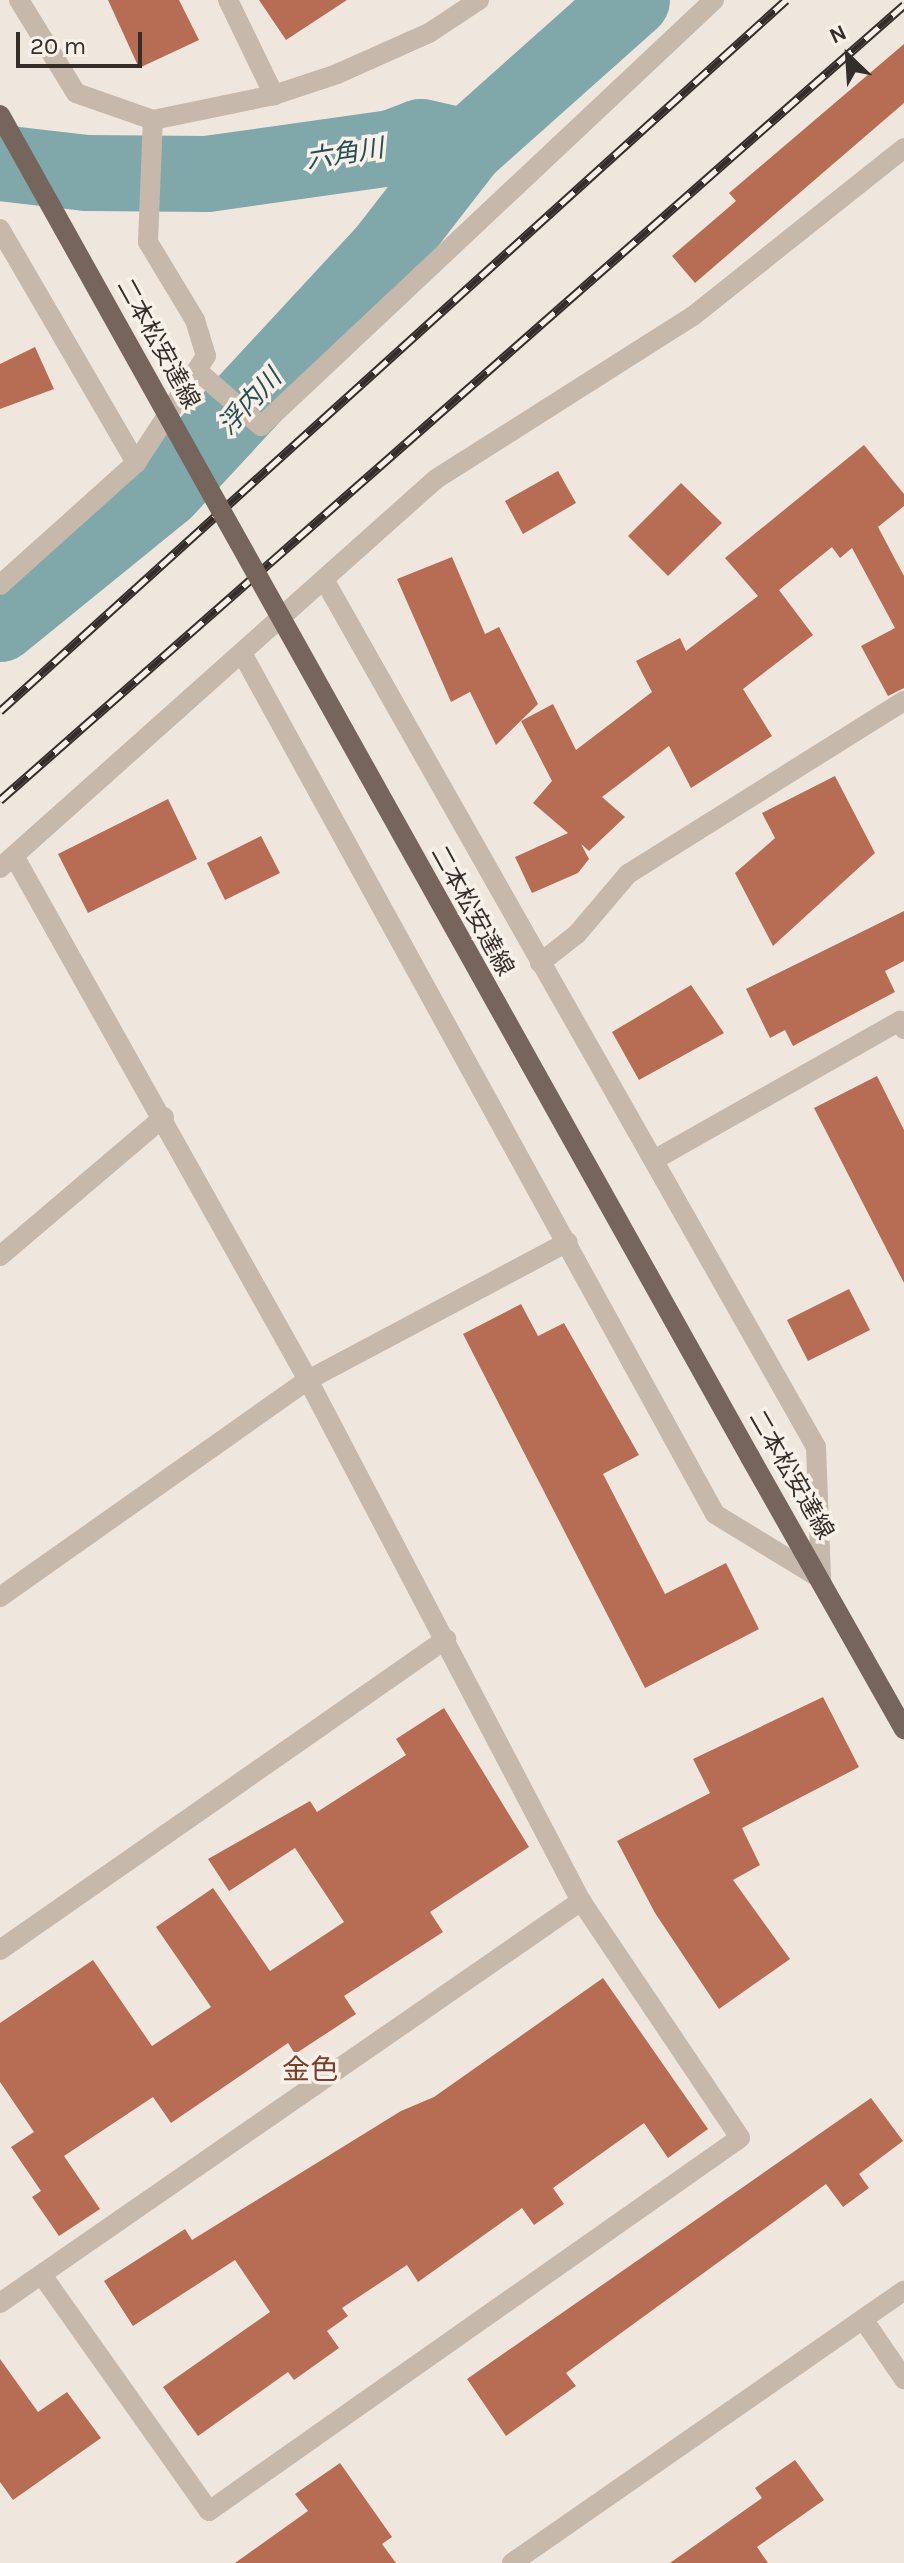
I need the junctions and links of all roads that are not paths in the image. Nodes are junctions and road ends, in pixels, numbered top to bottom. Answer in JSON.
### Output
{"nodes":[{"id":1,"x":19,"y":0,"type":"edge"},
{"id":2,"x":228,"y":0,"type":"edge"},
{"id":3,"x":479,"y":0,"type":"edge"},
{"id":4,"x":714,"y":0,"type":"edge"},
{"id":5,"x":274,"y":95,"type":"junction"},
{"id":6,"x":0,"y":115,"type":"edge"},
{"id":7,"x":152,"y":126,"type":"junction"},
{"id":8,"x":904,"y":148,"type":"edge"},
{"id":9,"x":2,"y":237,"type":"edge"},
{"id":10,"x":200,"y":373,"type":"junction"},
{"id":11,"x":136,"y":463,"type":"junction"},
{"id":12,"x":326,"y":583,"type":"junction"},
{"id":13,"x":0,"y":585,"type":"edge"},
{"id":14,"x":243,"y":655,"type":"junction"},
{"id":15,"x":904,"y":701,"type":"edge"},
{"id":16,"x":7,"y":862,"type":"edge"},
{"id":17,"x":540,"y":963,"type":"junction"},
{"id":18,"x":904,"y":1029,"type":"edge"},
{"id":19,"x":164,"y":1117,"type":"junction"},
{"id":20,"x":654,"y":1160,"type":"junction"},
{"id":21,"x":568,"y":1242,"type":"junction"},
{"id":22,"x":0,"y":1256,"type":"edge"},
{"id":23,"x":308,"y":1380,"type":"junction"},
{"id":24,"x":821,"y":1579,"type":"junction"},
{"id":25,"x":0,"y":1597,"type":"edge"},
{"id":26,"x":446,"y":1639,"type":"junction"},
{"id":27,"x":904,"y":1729,"type":"edge"},
{"id":28,"x":581,"y":1901,"type":"junction"},
{"id":29,"x":0,"y":1950,"type":"edge"},
{"id":30,"x":42,"y":2275,"type":"junction"},
{"id":31,"x":904,"y":2291,"type":"edge"},
{"id":32,"x":0,"y":2303,"type":"edge"},
{"id":33,"x":863,"y":2319,"type":"junction"},
{"id":34,"x":904,"y":2379,"type":"edge"},
{"id":35,"x":512,"y":2563,"type":"edge"}],
"edges":[{"from":1,"to":7,"type":"street"},
{"from":2,"to":5,"type":"street"},
{"from":3,"to":5,"type":"street"},
{"from":4,"to":10,"type":"street"},
{"from":5,"to":7,"type":"street"},
{"from":6,"to":24,"type":"main road","name":"二本松安達線","bridge":true},
{"from":7,"to":10,"type":"street"},
{"from":8,"to":12,"type":"street"},
{"from":9,"to":11,"type":"street"},
{"from":10,"to":11,"type":"street"},
{"from":11,"to":13,"type":"street"},
{"from":12,"to":14,"type":"street"},
{"from":12,"to":17,"type":"street"},
{"from":14,"to":16,"type":"street"},
{"from":14,"to":21,"type":"street"},
{"from":15,"to":17,"type":"street"},
{"from":16,"to":19,"type":"street"},
{"from":17,"to":20,"type":"street"},
{"from":18,"to":20,"type":"street"},
{"from":19,"to":22,"type":"street"},
{"from":19,"to":23,"type":"street"},
{"from":20,"to":24,"type":"street"},
{"from":21,"to":23,"type":"street"},
{"from":21,"to":24,"type":"street"},
{"from":23,"to":25,"type":"street"},
{"from":23,"to":26,"type":"street"},
{"from":24,"to":27,"type":"main road","name":"二本松安達線"},
{"from":26,"to":28,"type":"street"},
{"from":26,"to":29,"type":"street"},
{"from":28,"to":30,"type":"street"},
{"from":28,"to":30,"type":"street"},
{"from":30,"to":32,"type":"street"},
{"from":31,"to":33,"type":"street"},
{"from":33,"to":34,"type":"street"},
{"from":33,"to":35,"type":"street"}]}
